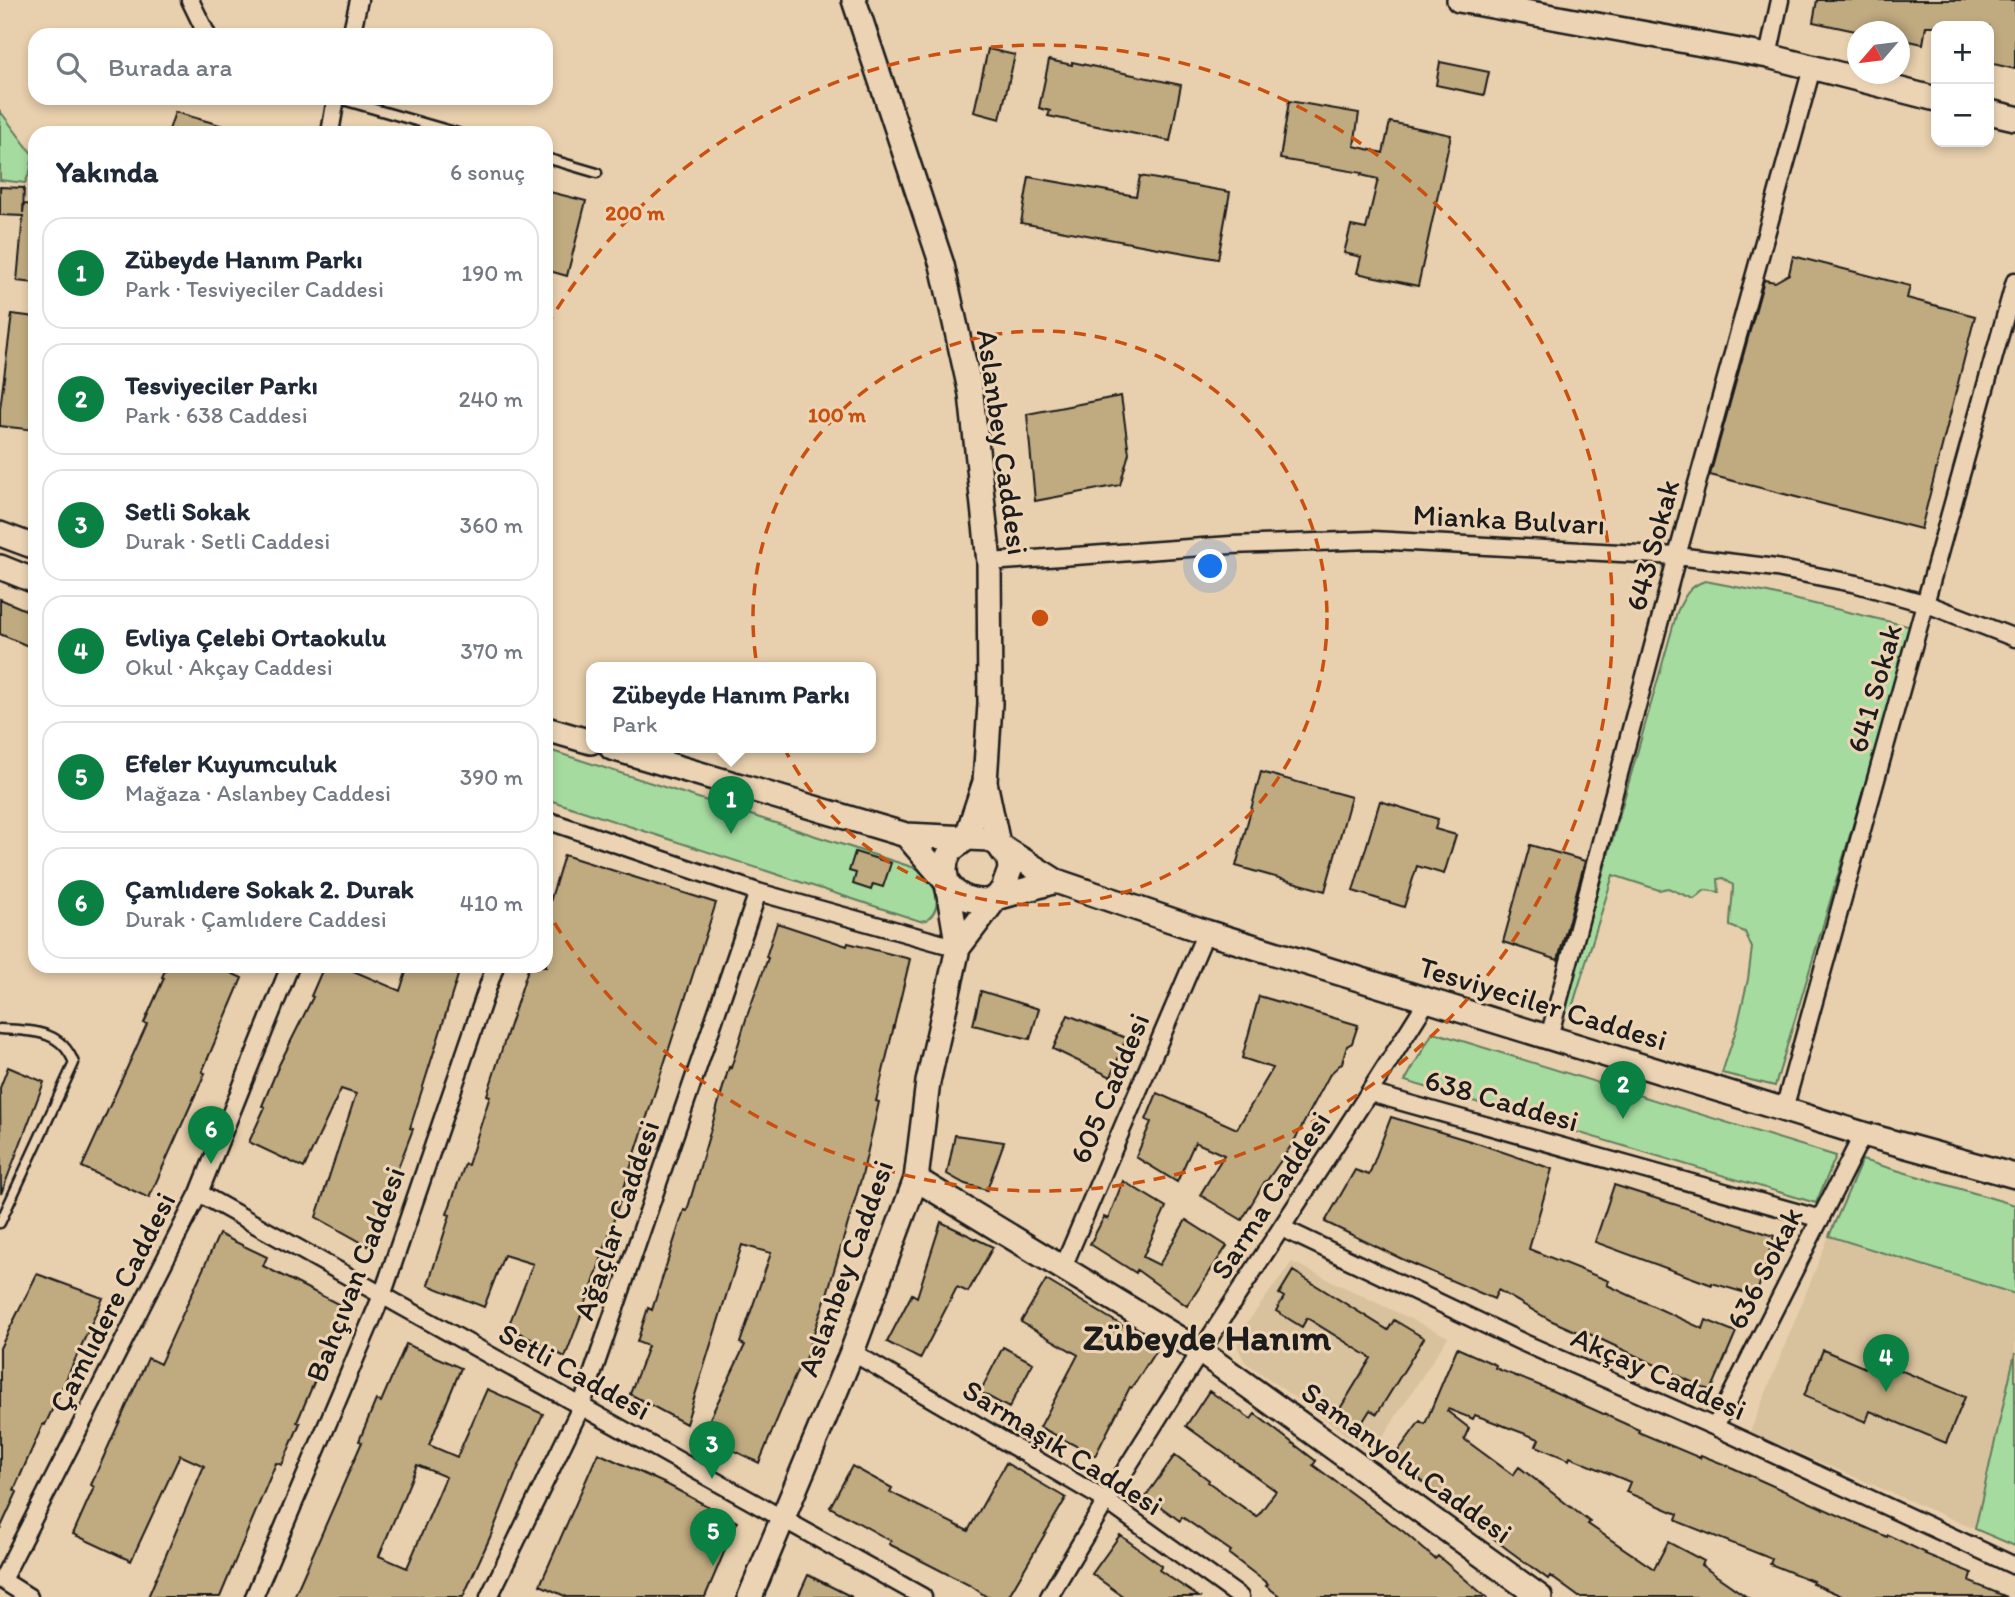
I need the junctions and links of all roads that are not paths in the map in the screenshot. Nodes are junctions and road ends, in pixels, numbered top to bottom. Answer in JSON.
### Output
{"nodes":[{"id":1,"x":190,"y":0,"type":"edge"},
{"id":2,"x":359,"y":0,"type":"edge"},
{"id":3,"x":854,"y":0,"type":"edge"},
{"id":4,"x":1459,"y":0,"type":"edge"},
{"id":5,"x":1780,"y":0,"type":"edge"},
{"id":6,"x":204,"y":28,"type":"edge"},
{"id":7,"x":353,"y":28,"type":"edge"},
{"id":8,"x":1768,"y":56,"type":"junction"},
{"id":9,"x":1812,"y":68,"type":"junction"},
{"id":10,"x":1931,"y":98,"type":"edge"},
{"id":11,"x":335,"y":105,"type":"edge"},
{"id":12,"x":360,"y":105,"type":"edge"},
{"id":13,"x":1994,"y":113,"type":"edge"},
{"id":14,"x":2015,"y":118,"type":"edge"},
{"id":15,"x":331,"y":126,"type":"edge"},
{"id":16,"x":434,"y":126,"type":"edge"},
{"id":17,"x":553,"y":160,"type":"edge"},
{"id":18,"x":597,"y":173,"type":"dead end"},
{"id":19,"x":2015,"y":281,"type":"edge"},
{"id":20,"x":0,"y":534,"type":"edge"},
{"id":21,"x":28,"y":544,"type":"edge"},
{"id":22,"x":1677,"y":556,"type":"junction"},
{"id":23,"x":989,"y":562,"type":"junction"},
{"id":24,"x":0,"y":567,"type":"edge"},
{"id":25,"x":28,"y":579,"type":"edge"},
{"id":26,"x":1927,"y":604,"type":"junction"},
{"id":27,"x":2015,"y":638,"type":"edge"},
{"id":28,"x":553,"y":731,"type":"edge"},
{"id":29,"x":586,"y":741,"type":"edge"},
{"id":30,"x":629,"y":753,"type":"edge"},
{"id":31,"x":985,"y":782,"type":"junction"},
{"id":32,"x":553,"y":822,"type":"edge"},
{"id":33,"x":906,"y":835,"type":"junction"},
{"id":34,"x":966,"y":839,"type":"junction"},
{"id":35,"x":999,"y":844,"type":"junction"},
{"id":36,"x":1056,"y":881,"type":"junction"},
{"id":37,"x":948,"y":882,"type":"junction"},
{"id":38,"x":758,"y":892,"type":"junction"},
{"id":39,"x":996,"y":896,"type":"junction"},
{"id":40,"x":1206,"y":932,"type":"junction"},
{"id":41,"x":958,"y":948,"type":"junction"},
{"id":42,"x":286,"y":973,"type":"edge"},
{"id":43,"x":493,"y":973,"type":"edge"},
{"id":44,"x":1427,"y":1001,"type":"junction"},
{"id":45,"x":0,"y":1029,"type":"edge"},
{"id":46,"x":1549,"y":1037,"type":"junction"},
{"id":47,"x":1370,"y":1093,"type":"junction"},
{"id":48,"x":1784,"y":1110,"type":"junction"},
{"id":49,"x":1863,"y":1134,"type":"junction"},
{"id":50,"x":2015,"y":1176,"type":"edge"},
{"id":51,"x":916,"y":1178,"type":"junction"},
{"id":52,"x":199,"y":1193,"type":"junction"},
{"id":53,"x":1821,"y":1219,"type":"junction"},
{"id":54,"x":0,"y":1223,"type":"edge"},
{"id":55,"x":1282,"y":1228,"type":"junction"},
{"id":56,"x":1063,"y":1267,"type":"junction"},
{"id":57,"x":383,"y":1293,"type":"junction"},
{"id":58,"x":852,"y":1352,"type":"junction"},
{"id":59,"x":1201,"y":1352,"type":"junction"},
{"id":60,"x":581,"y":1408,"type":"junction"},
{"id":61,"x":1715,"y":1427,"type":"junction"},
{"id":62,"x":1105,"y":1500,"type":"junction"},
{"id":63,"x":782,"y":1517,"type":"junction"},
{"id":64,"x":2015,"y":1566,"type":"edge"},
{"id":65,"x":29,"y":1597,"type":"edge"},
{"id":66,"x":254,"y":1597,"type":"edge"},
{"id":67,"x":489,"y":1597,"type":"edge"},
{"id":68,"x":750,"y":1597,"type":"edge"},
{"id":69,"x":923,"y":1597,"type":"edge"},
{"id":70,"x":1049,"y":1597,"type":"edge"},
{"id":71,"x":1240,"y":1597,"type":"edge"},
{"id":72,"x":1540,"y":1597,"type":"edge"}],
"edges":[{"from":1,"to":6,"type":"street"},
{"from":2,"to":7,"type":"street"},
{"from":3,"to":23,"type":"street","name":"Aslanbey Caddesi"},
{"from":4,"to":8,"type":"street"},
{"from":5,"to":8,"type":"street"},
{"from":8,"to":9,"type":"street"},
{"from":9,"to":10,"type":"street"},
{"from":9,"to":22,"type":"street","name":"643 Sokak"},
{"from":11,"to":15,"type":"street"},
{"from":12,"to":16,"type":"lane"},
{"from":13,"to":14,"type":"street"},
{"from":17,"to":18,"type":"lane"},
{"from":19,"to":26,"type":"street","name":"641 Sokak"},
{"from":20,"to":21,"type":"street"},
{"from":22,"to":23,"type":"street","name":"Mianka Bulvarı"},
{"from":22,"to":26,"type":"street","name":"Mianka Bulvarı"},
{"from":22,"to":46,"type":"street","name":"643 Sokak"},
{"from":23,"to":31,"type":"street","name":"Aslanbey Caddesi"},
{"from":24,"to":25,"type":"street"},
{"from":26,"to":27,"type":"street","name":"Mianka Bulvarı"},
{"from":26,"to":48,"type":"street","name":"641 Sokak"},
{"from":28,"to":29,"type":"street"},
{"from":30,"to":33,"type":"street"},
{"from":31,"to":34,"type":"street"},
{"from":31,"to":35,"type":"street"},
{"from":32,"to":38,"type":"street"},
{"from":33,"to":34,"type":"street"},
{"from":33,"to":37,"type":"street"},
{"from":34,"to":35,"type":"street"},
{"from":34,"to":37,"type":"street"},
{"from":35,"to":36,"type":"street","name":"Tesviyeciler Caddesi"},
{"from":35,"to":39,"type":"street"},
{"from":36,"to":39,"type":"street"},
{"from":36,"to":40,"type":"street","name":"Tesviyeciler Caddesi"},
{"from":37,"to":39,"type":"street"},
{"from":37,"to":41,"type":"street"},
{"from":38,"to":41,"type":"street"},
{"from":38,"to":60,"type":"street","name":"Ağaçlar Caddesi"},
{"from":39,"to":41,"type":"street"},
{"from":40,"to":44,"type":"street","name":"Tesviyeciler Caddesi"},
{"from":40,"to":56,"type":"street","name":"605 Caddesi"},
{"from":41,"to":51,"type":"street","name":"Aslanbey Caddesi"},
{"from":42,"to":52,"type":"street","name":"Çamlıdere Caddesi"},
{"from":43,"to":57,"type":"street","name":"Bahçıvan Caddesi"},
{"from":44,"to":46,"type":"street","name":"Tesviyeciler Caddesi"},
{"from":44,"to":47,"type":"street","name":"Sarma Caddesi"},
{"from":45,"to":54,"type":"lane"},
{"from":46,"to":48,"type":"street","name":"Tesviyeciler Caddesi"},
{"from":47,"to":53,"type":"street","name":"638 Caddesi"},
{"from":47,"to":55,"type":"street","name":"Sarma Caddesi"},
{"from":48,"to":49,"type":"street","name":"Tesviyeciler Caddesi"},
{"from":49,"to":50,"type":"street","name":"Tesviyeciler Caddesi"},
{"from":49,"to":53,"type":"street","name":"636 Sokak"},
{"from":51,"to":56,"type":"street","name":"Samanyolu Caddesi"},
{"from":51,"to":58,"type":"street","name":"Aslanbey Caddesi"},
{"from":52,"to":57,"type":"street","name":"Setli Caddesi"},
{"from":52,"to":65,"type":"street","name":"Çamlıdere Caddesi"},
{"from":53,"to":61,"type":"street","name":"636 Sokak"},
{"from":55,"to":59,"type":"street","name":"Sarma Caddesi"},
{"from":55,"to":61,"type":"street","name":"Akçay Caddesi"},
{"from":56,"to":59,"type":"street","name":"Samanyolu Caddesi"},
{"from":57,"to":60,"type":"street","name":"Setli Caddesi"},
{"from":57,"to":66,"type":"street","name":"Bahçıvan Caddesi"},
{"from":58,"to":62,"type":"street","name":"Sarmaşık Caddesi"},
{"from":58,"to":63,"type":"street","name":"Aslanbey Caddesi"},
{"from":59,"to":62,"type":"street","name":"Sarma Caddesi"},
{"from":59,"to":72,"type":"street","name":"Samanyolu Caddesi"},
{"from":60,"to":63,"type":"street","name":"Setli Caddesi"},
{"from":60,"to":67,"type":"street","name":"Ağaçlar Caddesi"},
{"from":61,"to":64,"type":"street","name":"Akçay Caddesi"},
{"from":62,"to":70,"type":"street","name":"Sarma Caddesi"},
{"from":62,"to":71,"type":"street","name":"Sarmaşık Caddesi"},
{"from":63,"to":68,"type":"street","name":"Aslanbey Caddesi"},
{"from":63,"to":69,"type":"street","name":"Setli Caddesi"}]}
